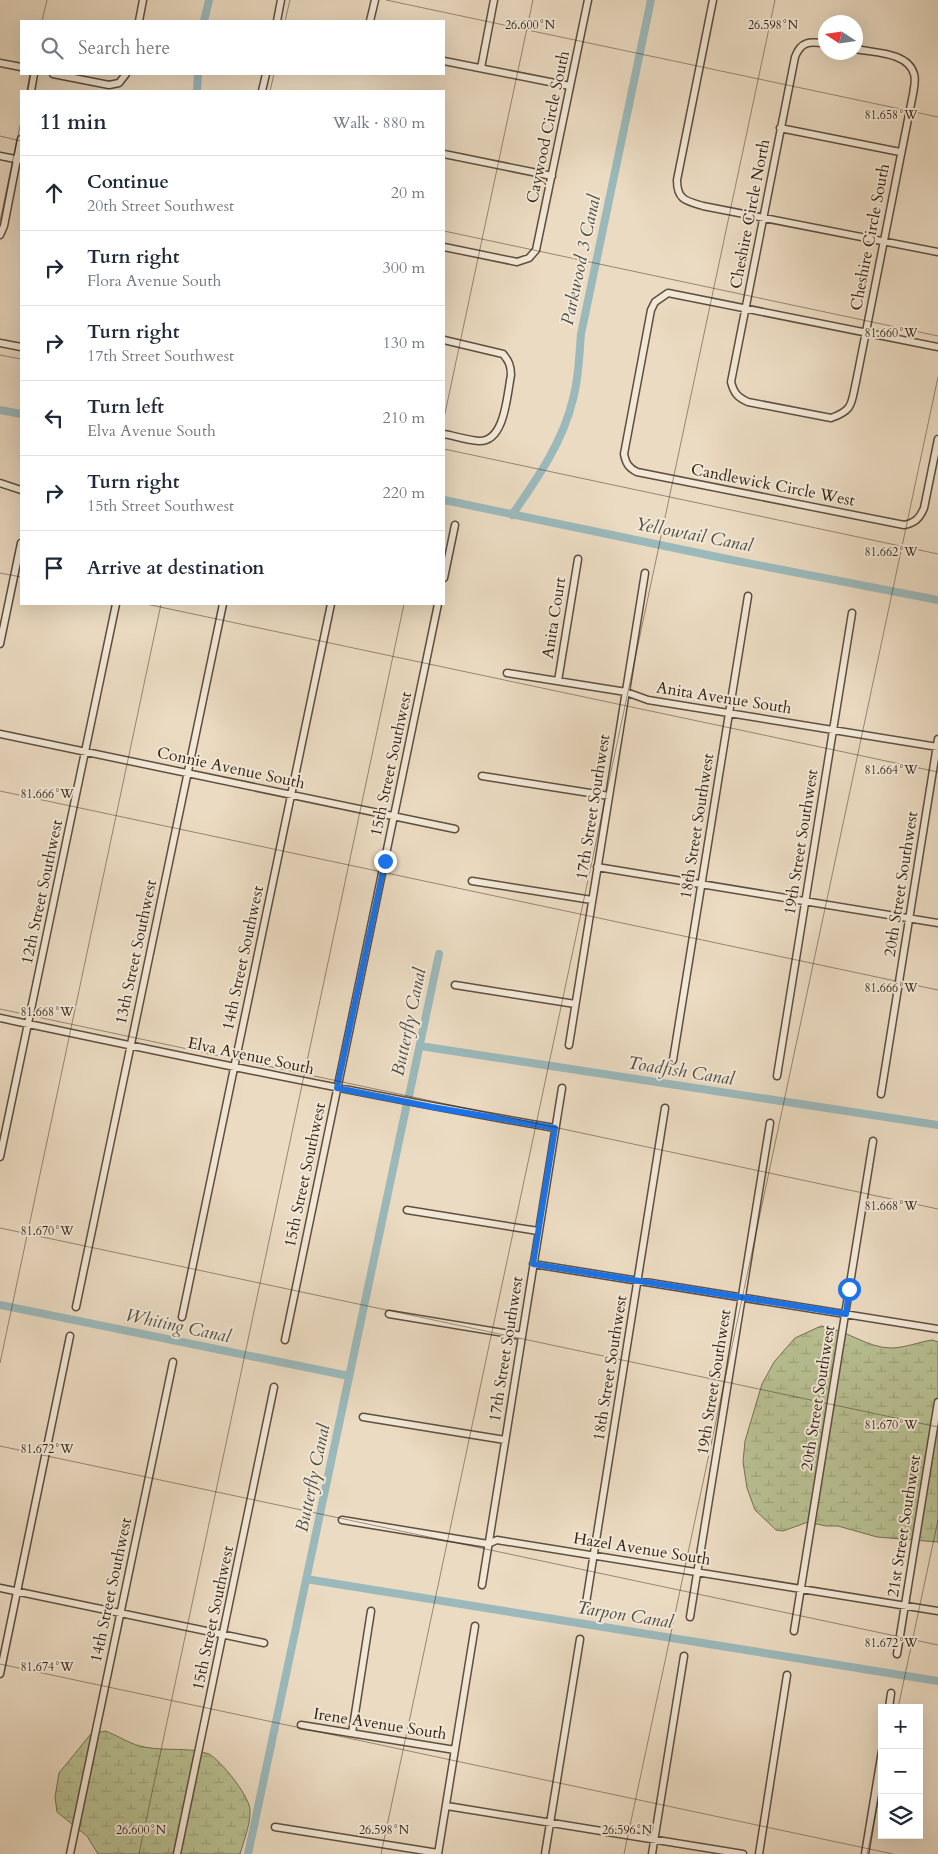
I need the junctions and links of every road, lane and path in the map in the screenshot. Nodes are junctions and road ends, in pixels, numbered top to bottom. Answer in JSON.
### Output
{"nodes":[{"id":1,"x":143,"y":0,"type":"edge"},
{"id":2,"x":281,"y":0,"type":"edge"},
{"id":3,"x":374,"y":0,"type":"edge"},
{"id":4,"x":494,"y":0,"type":"edge"},
{"id":5,"x":588,"y":0,"type":"edge"},
{"id":6,"x":713,"y":0,"type":"edge"},
{"id":7,"x":138,"y":20,"type":"edge"},
{"id":8,"x":277,"y":20,"type":"edge"},
{"id":9,"x":370,"y":20,"type":"edge"},
{"id":10,"x":818,"y":43,"type":"edge"},
{"id":11,"x":863,"y":51,"type":"edge"},
{"id":12,"x":445,"y":60,"type":"edge"},
{"id":13,"x":0,"y":63,"type":"edge"},
{"id":14,"x":20,"y":67,"type":"edge"},
{"id":15,"x":481,"y":68,"type":"junction"},
{"id":16,"x":34,"y":75,"type":"edge"},
{"id":17,"x":58,"y":75,"type":"edge"},
{"id":18,"x":125,"y":75,"type":"edge"},
{"id":19,"x":266,"y":75,"type":"edge"},
{"id":20,"x":570,"y":86,"type":"junction"},
{"id":21,"x":31,"y":90,"type":"edge"},
{"id":22,"x":262,"y":90,"type":"edge"},
{"id":23,"x":780,"y":128,"type":"junction"},
{"id":24,"x":900,"y":152,"type":"junction"},
{"id":25,"x":445,"y":154,"type":"edge"},
{"id":26,"x":0,"y":156,"type":"edge"},
{"id":27,"x":19,"y":160,"type":"edge"},
{"id":28,"x":552,"y":176,"type":"junction"},
{"id":29,"x":763,"y":218,"type":"junction"},
{"id":30,"x":0,"y":236,"type":"edge"},
{"id":31,"x":884,"y":242,"type":"junction"},
{"id":32,"x":445,"y":247,"type":"edge"},
{"id":33,"x":938,"y":252,"type":"edge"},
{"id":34,"x":745,"y":308,"type":"junction"},
{"id":35,"x":866,"y":331,"type":"junction"},
{"id":36,"x":445,"y":340,"type":"edge"},
{"id":37,"x":0,"y":343,"type":"edge"},
{"id":38,"x":938,"y":346,"type":"edge"},
{"id":39,"x":20,"y":347,"type":"edge"},
{"id":40,"x":844,"y":414,"type":"joint"},
{"id":41,"x":445,"y":434,"type":"edge"},
{"id":42,"x":938,"y":439,"type":"edge"},
{"id":43,"x":0,"y":483,"type":"edge"},
{"id":44,"x":20,"y":490,"type":"edge"},
{"id":45,"x":455,"y":526,"type":"dead end"},
{"id":46,"x":20,"y":548,"type":"edge"},
{"id":47,"x":578,"y":559,"type":"dead end"},
{"id":48,"x":445,"y":573,"type":"edge"},
{"id":49,"x":645,"y":573,"type":"dead end"},
{"id":50,"x":748,"y":596,"type":"dead end"},
{"id":51,"x":116,"y":605,"type":"edge"},
{"id":52,"x":223,"y":605,"type":"edge"},
{"id":53,"x":331,"y":605,"type":"edge"},
{"id":54,"x":438,"y":605,"type":"edge"},
{"id":55,"x":852,"y":612,"type":"dead end"},
{"id":56,"x":0,"y":644,"type":"edge"},
{"id":57,"x":507,"y":673,"type":"dead end"},
{"id":58,"x":558,"y":681,"type":"junction"},
{"id":59,"x":626,"y":692,"type":"junction"},
{"id":60,"x":729,"y":714,"type":"junction"},
{"id":61,"x":833,"y":730,"type":"junction"},
{"id":62,"x":0,"y":734,"type":"edge"},
{"id":63,"x":938,"y":738,"type":"edge"},
{"id":64,"x":937,"y":747,"type":"edge"},
{"id":65,"x":85,"y":752,"type":"junction"},
{"id":66,"x":188,"y":773,"type":"junction"},
{"id":67,"x":482,"y":776,"type":"dead end"},
{"id":68,"x":291,"y":794,"type":"junction"},
{"id":69,"x":609,"y":796,"type":"junction"},
{"id":70,"x":394,"y":816,"type":"junction"},
{"id":71,"x":456,"y":829,"type":"dead end"},
{"id":72,"x":597,"y":867,"type":"junction"},
{"id":73,"x":472,"y":881,"type":"dead end"},
{"id":74,"x":701,"y":884,"type":"junction"},
{"id":75,"x":592,"y":900,"type":"junction"},
{"id":76,"x":806,"y":901,"type":"junction"},
{"id":77,"x":909,"y":918,"type":"junction"},
{"id":78,"x":938,"y":923,"type":"edge"},
{"id":79,"x":455,"y":985,"type":"dead end"},
{"id":80,"x":575,"y":1004,"type":"junction"},
{"id":81,"x":0,"y":1018,"type":"edge"},
{"id":82,"x":28,"y":1024,"type":"junction"},
{"id":83,"x":130,"y":1045,"type":"junction"},
{"id":84,"x":568,"y":1045,"type":"dead end"},
{"id":85,"x":673,"y":1060,"type":"dead end"},
{"id":86,"x":234,"y":1067,"type":"junction"},
{"id":87,"x":777,"y":1076,"type":"dead end"},
{"id":88,"x":337,"y":1088,"type":"junction"},
{"id":89,"x":562,"y":1088,"type":"dead end"},
{"id":90,"x":881,"y":1094,"type":"dead end"},
{"id":91,"x":665,"y":1108,"type":"dead end"},
{"id":92,"x":770,"y":1122,"type":"dead end"},
{"id":93,"x":555,"y":1128,"type":"junction"},
{"id":94,"x":873,"y":1141,"type":"dead end"},
{"id":95,"x":0,"y":1157,"type":"edge"},
{"id":96,"x":407,"y":1210,"type":"dead end"},
{"id":97,"x":538,"y":1232,"type":"junction"},
{"id":98,"x":533,"y":1264,"type":"junction"},
{"id":99,"x":638,"y":1281,"type":"junction"},
{"id":100,"x":742,"y":1298,"type":"junction"},
{"id":101,"x":76,"y":1307,"type":"dead end"},
{"id":102,"x":389,"y":1314,"type":"dead end"},
{"id":103,"x":846,"y":1314,"type":"junction"},
{"id":104,"x":182,"y":1317,"type":"dead end"},
{"id":105,"x":938,"y":1329,"type":"edge"},
{"id":106,"x":70,"y":1336,"type":"dead end"},
{"id":107,"x":522,"y":1336,"type":"junction"},
{"id":108,"x":284,"y":1340,"type":"dead end"},
{"id":109,"x":173,"y":1362,"type":"dead end"},
{"id":110,"x":274,"y":1387,"type":"dead end"},
{"id":111,"x":938,"y":1402,"type":"edge"},
{"id":112,"x":363,"y":1417,"type":"dead end"},
{"id":113,"x":505,"y":1440,"type":"junction"},
{"id":114,"x":342,"y":1520,"type":"dead end"},
{"id":115,"x":488,"y":1544,"type":"junction"},
{"id":116,"x":594,"y":1555,"type":"junction"},
{"id":117,"x":697,"y":1572,"type":"junction"},
{"id":118,"x":482,"y":1585,"type":"dead end"},
{"id":119,"x":0,"y":1588,"type":"edge"},
{"id":120,"x":801,"y":1589,"type":"junction"},
{"id":121,"x":17,"y":1592,"type":"junction"},
{"id":122,"x":586,"y":1603,"type":"dead end"},
{"id":123,"x":905,"y":1606,"type":"junction"},
{"id":124,"x":371,"y":1611,"type":"dead end"},
{"id":125,"x":938,"y":1611,"type":"edge"},
{"id":126,"x":119,"y":1613,"type":"junction"},
{"id":127,"x":690,"y":1617,"type":"dead end"},
{"id":128,"x":475,"y":1626,"type":"dead end"},
{"id":129,"x":794,"y":1631,"type":"dead end"},
{"id":130,"x":223,"y":1635,"type":"junction"},
{"id":131,"x":580,"y":1639,"type":"dead end"},
{"id":132,"x":264,"y":1643,"type":"dead end"},
{"id":133,"x":897,"y":1654,"type":"dead end"},
{"id":134,"x":684,"y":1656,"type":"dead end"},
{"id":135,"x":0,"y":1674,"type":"edge"},
{"id":136,"x":787,"y":1675,"type":"dead end"},
{"id":137,"x":891,"y":1693,"type":"dead end"},
{"id":138,"x":890,"y":1704,"type":"edge"},
{"id":139,"x":301,"y":1725,"type":"dead end"},
{"id":140,"x":352,"y":1733,"type":"junction"},
{"id":141,"x":455,"y":1750,"type":"junction"},
{"id":142,"x":878,"y":1775,"type":"edge"},
{"id":143,"x":446,"y":1806,"type":"junction"},
{"id":144,"x":550,"y":1823,"type":"junction"},
{"id":145,"x":275,"y":1827,"type":"dead end"},
{"id":146,"x":654,"y":1840,"type":"junction"},
{"id":147,"x":70,"y":1854,"type":"edge"},
{"id":148,"x":177,"y":1854,"type":"edge"},
{"id":149,"x":438,"y":1854,"type":"edge"},
{"id":150,"x":545,"y":1854,"type":"edge"},
{"id":151,"x":652,"y":1854,"type":"edge"},
{"id":152,"x":743,"y":1854,"type":"edge"},
{"id":153,"x":758,"y":1854,"type":"edge"},
{"id":154,"x":865,"y":1854,"type":"edge"}],
"edges":[{"from":1,"to":7,"type":"street"},
{"from":2,"to":8,"type":"street"},
{"from":3,"to":9,"type":"street"},
{"from":4,"to":15,"type":"street"},
{"from":5,"to":20,"type":"street","name":"Caywood Circle South"},
{"from":6,"to":29,"type":"street"},
{"from":10,"to":23,"type":"street","name":"Cheshire Circle North"},
{"from":11,"to":24,"type":"street","name":"Cheshire Circle South"},
{"from":12,"to":15,"type":"street"},
{"from":13,"to":14,"type":"street"},
{"from":15,"to":20,"type":"street"},
{"from":16,"to":21,"type":"street"},
{"from":17,"to":18,"type":"street"},
{"from":19,"to":22,"type":"street"},
{"from":20,"to":28,"type":"street","name":"Caywood Circle South"},
{"from":23,"to":24,"type":"street"},
{"from":23,"to":29,"type":"street","name":"Cheshire Circle North"},
{"from":24,"to":31,"type":"street","name":"Cheshire Circle South"},
{"from":25,"to":28,"type":"street"},
{"from":26,"to":27,"type":"street"},
{"from":27,"to":30,"type":"street"},
{"from":28,"to":32,"type":"street","name":"Caywood Circle South"},
{"from":29,"to":31,"type":"street"},
{"from":29,"to":34,"type":"street","name":"Cheshire Circle North"},
{"from":31,"to":33,"type":"street"},
{"from":31,"to":35,"type":"street","name":"Cheshire Circle South"},
{"from":34,"to":35,"type":"street"},
{"from":34,"to":40,"type":"street","name":"Cheshire Circle North"},
{"from":34,"to":42,"type":"street","name":"Candlewick Circle West"},
{"from":35,"to":38,"type":"street"},
{"from":35,"to":40,"type":"street","name":"Cheshire Circle South"},
{"from":36,"to":41,"type":"street"},
{"from":37,"to":39,"type":"street"},
{"from":43,"to":44,"type":"street"},
{"from":45,"to":48,"type":"street"},
{"from":46,"to":56,"type":"street"},
{"from":47,"to":58,"type":"street","name":"Anita Court"},
{"from":49,"to":59,"type":"street","name":"17th Street Southwest"},
{"from":50,"to":60,"type":"street","name":"18th Street Southwest"},
{"from":51,"to":65,"type":"street","name":"12th Street Southwest"},
{"from":52,"to":66,"type":"street","name":"13th Street Southwest"},
{"from":53,"to":68,"type":"street","name":"14th Street Southwest"},
{"from":54,"to":70,"type":"street","name":"15th Street Southwest"},
{"from":55,"to":61,"type":"street","name":"19th Street Southwest"},
{"from":57,"to":58,"type":"street","name":"Anita Avenue South"},
{"from":58,"to":59,"type":"street","name":"Anita Avenue South"},
{"from":59,"to":60,"type":"street","name":"Anita Avenue South"},
{"from":59,"to":69,"type":"street","name":"17th Street Southwest"},
{"from":60,"to":61,"type":"street","name":"Anita Avenue South"},
{"from":60,"to":74,"type":"street","name":"18th Street Southwest"},
{"from":61,"to":64,"type":"street","name":"Anita Avenue South"},
{"from":61,"to":76,"type":"street","name":"19th Street Southwest"},
{"from":62,"to":65,"type":"street","name":"Connie Avenue South"},
{"from":63,"to":64,"type":"street","name":"20th Street Southwest"},
{"from":64,"to":77,"type":"street","name":"20th Street Southwest"},
{"from":65,"to":66,"type":"street","name":"Connie Avenue South"},
{"from":65,"to":82,"type":"street","name":"12th Street Southwest"},
{"from":66,"to":68,"type":"street","name":"Connie Avenue South"},
{"from":66,"to":83,"type":"street","name":"13th Street Southwest"},
{"from":67,"to":69,"type":"street"},
{"from":68,"to":70,"type":"street","name":"Connie Avenue South"},
{"from":68,"to":86,"type":"street","name":"14th Street Southwest"},
{"from":69,"to":72,"type":"street","name":"17th Street Southwest"},
{"from":70,"to":71,"type":"street","name":"Connie Avenue South"},
{"from":70,"to":88,"type":"street","name":"15th Street Southwest"},
{"from":72,"to":74,"type":"street"},
{"from":72,"to":75,"type":"street","name":"17th Street Southwest"},
{"from":73,"to":75,"type":"street"},
{"from":74,"to":76,"type":"street"},
{"from":74,"to":85,"type":"street","name":"18th Street Southwest"},
{"from":75,"to":80,"type":"street","name":"17th Street Southwest"},
{"from":76,"to":77,"type":"street"},
{"from":76,"to":87,"type":"street","name":"19th Street Southwest"},
{"from":77,"to":78,"type":"street"},
{"from":77,"to":90,"type":"street","name":"20th Street Southwest"},
{"from":79,"to":80,"type":"street"},
{"from":80,"to":84,"type":"street","name":"17th Street Southwest"},
{"from":81,"to":82,"type":"street","name":"Elva Avenue South"},
{"from":82,"to":83,"type":"street","name":"Elva Avenue South"},
{"from":82,"to":95,"type":"street","name":"12th Street Southwest"},
{"from":83,"to":86,"type":"street","name":"Elva Avenue South"},
{"from":83,"to":101,"type":"street","name":"13th Street Southwest"},
{"from":86,"to":88,"type":"street","name":"Elva Avenue South"},
{"from":86,"to":104,"type":"street","name":"14th Street Southwest"},
{"from":88,"to":93,"type":"street","name":"Elva Avenue South"},
{"from":88,"to":108,"type":"street","name":"15th Street Southwest"},
{"from":89,"to":93,"type":"street","name":"17th Street Southwest"},
{"from":91,"to":99,"type":"street","name":"18th Street Southwest"},
{"from":92,"to":100,"type":"street","name":"19th Street Southwest"},
{"from":93,"to":97,"type":"street","name":"17th Street Southwest"},
{"from":94,"to":103,"type":"street","name":"20th Street Southwest"},
{"from":96,"to":97,"type":"street"},
{"from":97,"to":98,"type":"street","name":"17th Street Southwest"},
{"from":98,"to":99,"type":"street"},
{"from":98,"to":107,"type":"street","name":"17th Street Southwest"},
{"from":99,"to":100,"type":"street"},
{"from":99,"to":116,"type":"street","name":"18th Street Southwest"},
{"from":100,"to":103,"type":"street"},
{"from":100,"to":117,"type":"street","name":"19th Street Southwest"},
{"from":102,"to":107,"type":"street"},
{"from":103,"to":105,"type":"street"},
{"from":103,"to":120,"type":"street","name":"20th Street Southwest"},
{"from":106,"to":121,"type":"street"},
{"from":107,"to":113,"type":"street","name":"17th Street Southwest"},
{"from":109,"to":126,"type":"street","name":"14th Street Southwest"},
{"from":110,"to":130,"type":"street","name":"15th Street Southwest"},
{"from":111,"to":123,"type":"street","name":"21st Street Southwest"},
{"from":112,"to":113,"type":"street"},
{"from":113,"to":115,"type":"street","name":"17th Street Southwest"},
{"from":114,"to":115,"type":"street","name":"Hazel Avenue South"},
{"from":115,"to":116,"type":"street","name":"Hazel Avenue South"},
{"from":115,"to":118,"type":"street","name":"17th Street Southwest"},
{"from":116,"to":117,"type":"street","name":"Hazel Avenue South"},
{"from":116,"to":122,"type":"street","name":"18th Street Southwest"},
{"from":117,"to":120,"type":"street","name":"Hazel Avenue South"},
{"from":117,"to":127,"type":"street","name":"19th Street Southwest"},
{"from":119,"to":121,"type":"street"},
{"from":120,"to":123,"type":"street","name":"Hazel Avenue South"},
{"from":120,"to":129,"type":"street","name":"20th Street Southwest"},
{"from":121,"to":126,"type":"street"},
{"from":121,"to":135,"type":"street"},
{"from":123,"to":125,"type":"street","name":"Hazel Avenue South"},
{"from":123,"to":133,"type":"street","name":"21st Street Southwest"},
{"from":124,"to":140,"type":"street"},
{"from":126,"to":130,"type":"street"},
{"from":126,"to":147,"type":"street","name":"14th Street Southwest"},
{"from":128,"to":141,"type":"street"},
{"from":130,"to":132,"type":"street"},
{"from":130,"to":148,"type":"street","name":"15th Street Southwest"},
{"from":131,"to":144,"type":"street"},
{"from":134,"to":146,"type":"street"},
{"from":136,"to":153,"type":"street"},
{"from":137,"to":138,"type":"street"},
{"from":139,"to":140,"type":"street","name":"Irene Avenue South"},
{"from":140,"to":141,"type":"street","name":"Irene Avenue South"},
{"from":141,"to":143,"type":"street"},
{"from":142,"to":154,"type":"street"},
{"from":143,"to":144,"type":"street"},
{"from":143,"to":149,"type":"street"},
{"from":144,"to":146,"type":"street"},
{"from":144,"to":150,"type":"street"},
{"from":145,"to":149,"type":"street"},
{"from":146,"to":151,"type":"street"},
{"from":146,"to":152,"type":"street"}]}
